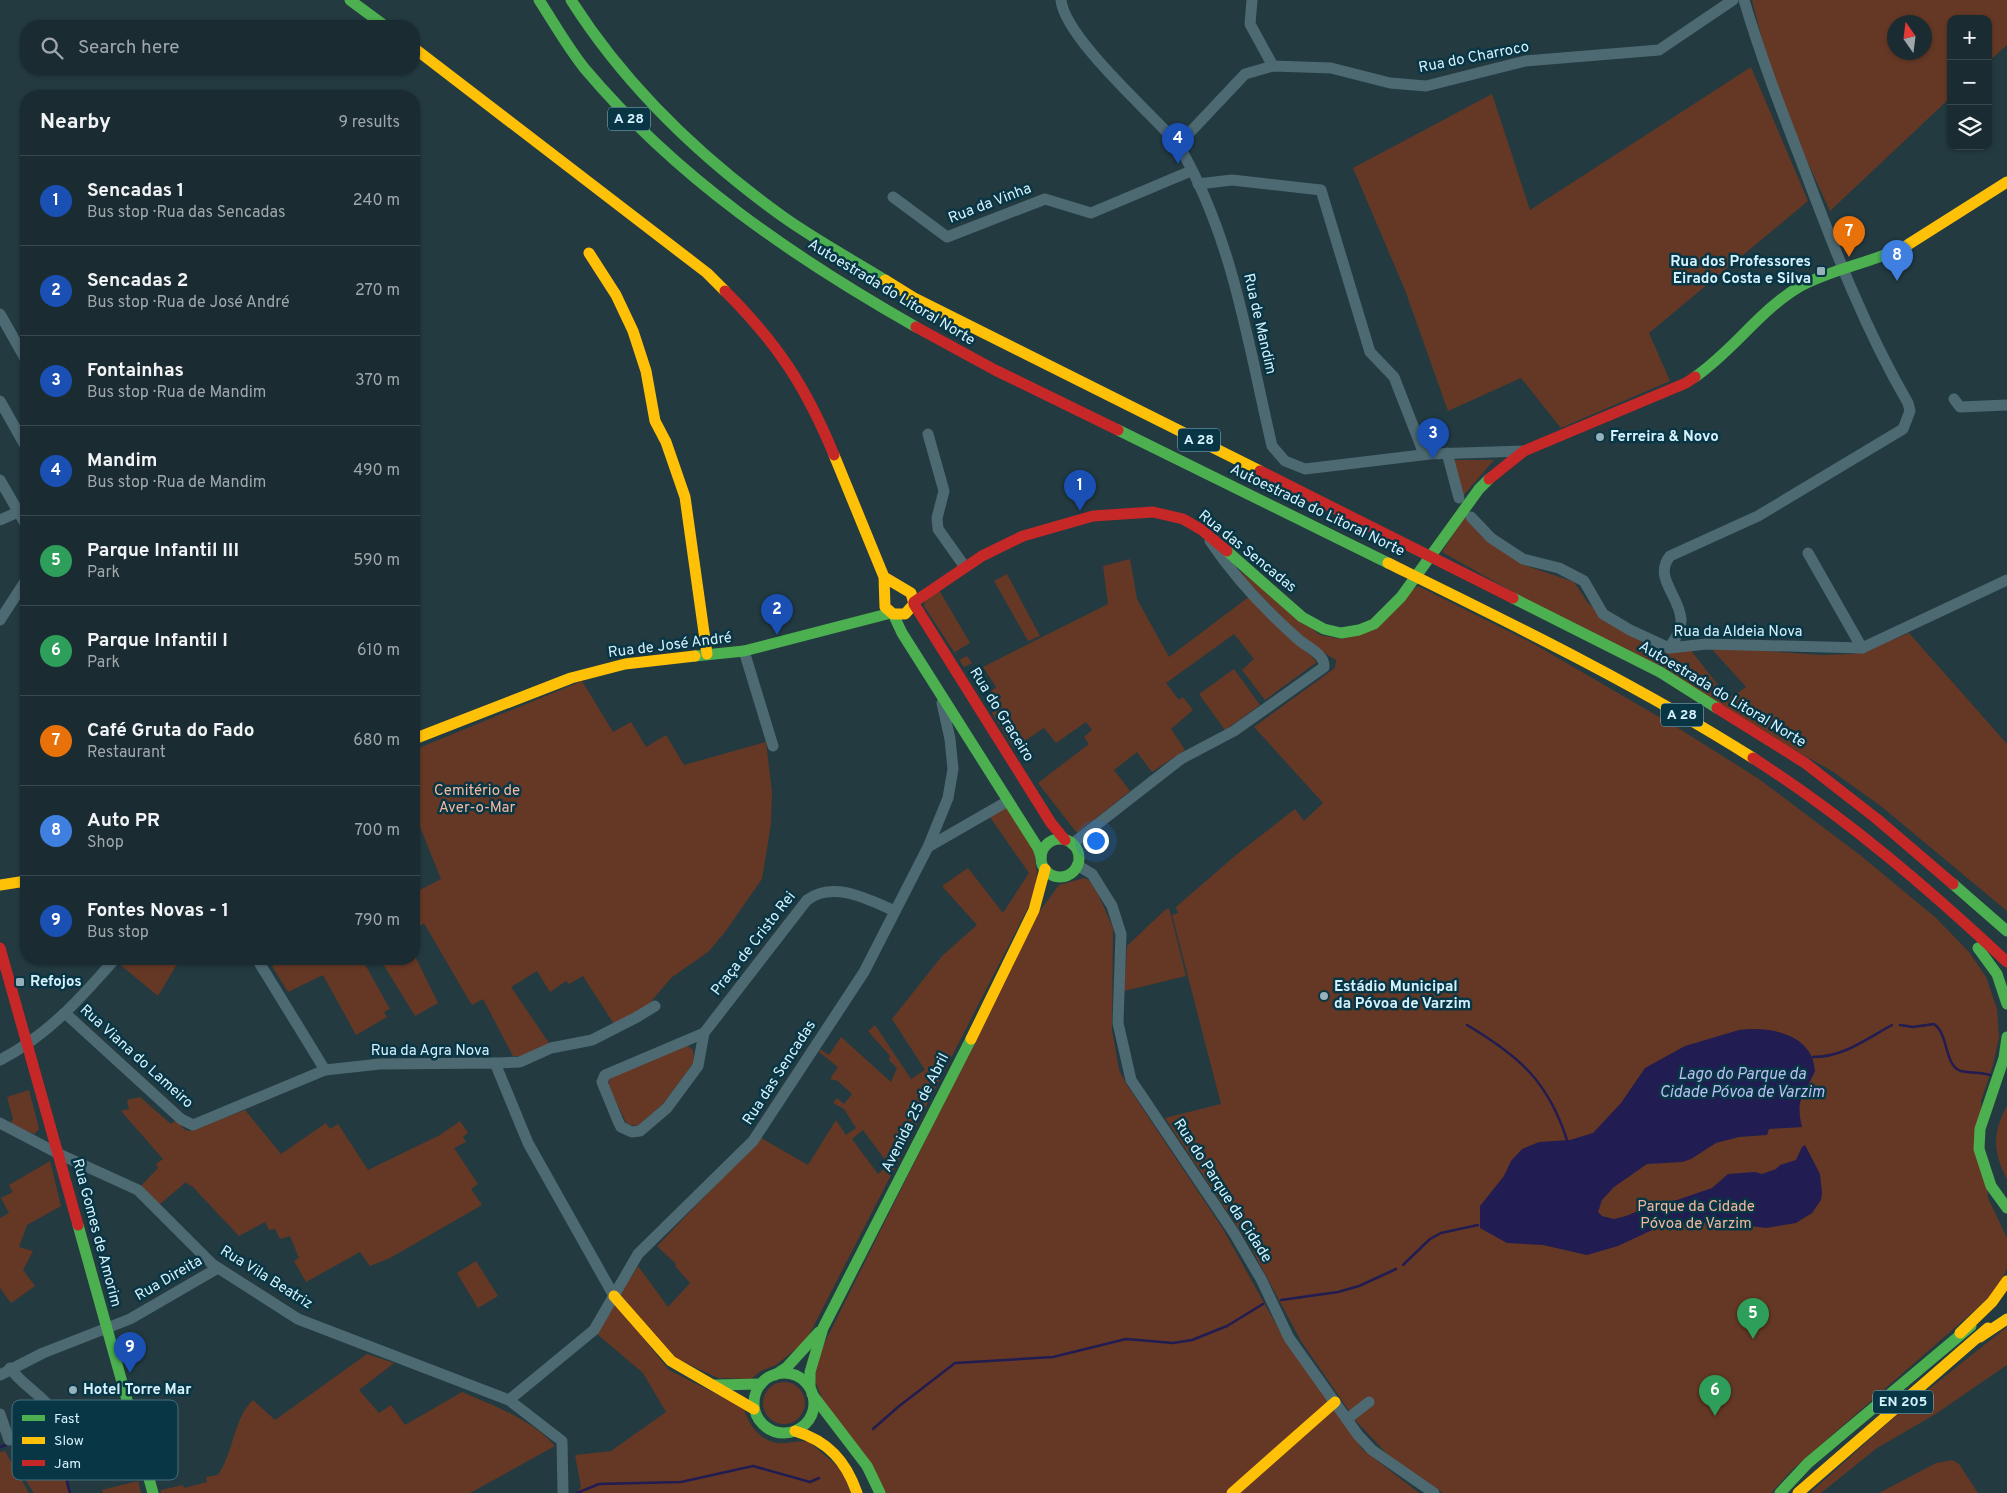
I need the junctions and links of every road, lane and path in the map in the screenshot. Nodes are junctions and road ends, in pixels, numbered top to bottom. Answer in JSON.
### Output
{"nodes":[{"id":1,"x":350,"y":0,"type":"edge"},
{"id":2,"x":539,"y":0,"type":"edge"},
{"id":3,"x":571,"y":0,"type":"edge"},
{"id":4,"x":1061,"y":0,"type":"edge"},
{"id":5,"x":1252,"y":0,"type":"edge"},
{"id":6,"x":1733,"y":0,"type":"edge"},
{"id":7,"x":1744,"y":0,"type":"edge"},
{"id":8,"x":377,"y":20,"type":"edge"},
{"id":9,"x":420,"y":52,"type":"edge"},
{"id":10,"x":1273,"y":66,"type":"junction"},
{"id":11,"x":1178,"y":145,"type":"junction"},
{"id":12,"x":1191,"y":171,"type":"junction"},
{"id":13,"x":2007,"y":182,"type":"edge"},
{"id":14,"x":1198,"y":184,"type":"junction"},
{"id":15,"x":893,"y":197,"type":"dead end"},
{"id":16,"x":589,"y":253,"type":"dead end"},
{"id":17,"x":1842,"y":269,"type":"junction"},
{"id":18,"x":0,"y":314,"type":"edge"},
{"id":19,"x":20,"y":349,"type":"edge"},
{"id":20,"x":1954,"y":399,"type":"dead end"},
{"id":21,"x":0,"y":400,"type":"edge"},
{"id":22,"x":2007,"y":405,"type":"edge"},
{"id":23,"x":928,"y":434,"type":"dead end"},
{"id":24,"x":20,"y":436,"type":"edge"},
{"id":25,"x":1524,"y":451,"type":"junction"},
{"id":26,"x":1447,"y":453,"type":"junction"},
{"id":27,"x":1424,"y":454,"type":"junction"},
{"id":28,"x":0,"y":480,"type":"edge"},
{"id":29,"x":1459,"y":498,"type":"dead end"},
{"id":30,"x":18,"y":512,"type":"junction"},
{"id":31,"x":20,"y":515,"type":"edge"},
{"id":32,"x":1472,"y":517,"type":"dead end"},
{"id":33,"x":0,"y":520,"type":"edge"},
{"id":34,"x":1202,"y":530,"type":"junction"},
{"id":35,"x":1808,"y":553,"type":"dead end"},
{"id":36,"x":965,"y":567,"type":"junction"},
{"id":37,"x":884,"y":577,"type":"junction"},
{"id":38,"x":2007,"y":580,"type":"edge"},
{"id":39,"x":898,"y":585,"type":"junction"},
{"id":40,"x":20,"y":589,"type":"edge"},
{"id":41,"x":917,"y":601,"type":"junction"},
{"id":42,"x":886,"y":609,"type":"junction"},
{"id":43,"x":0,"y":620,"type":"edge"},
{"id":44,"x":938,"y":642,"type":"junction"},
{"id":45,"x":1669,"y":648,"type":"junction"},
{"id":46,"x":1862,"y":648,"type":"junction"},
{"id":47,"x":744,"y":651,"type":"junction"},
{"id":48,"x":707,"y":654,"type":"junction"},
{"id":49,"x":916,"y":657,"type":"junction"},
{"id":50,"x":939,"y":692,"type":"junction"},
{"id":51,"x":420,"y":737,"type":"edge"},
{"id":52,"x":773,"y":746,"type":"dead end"},
{"id":53,"x":1008,"y":801,"type":"junction"},
{"id":54,"x":1069,"y":842,"type":"junction"},
{"id":55,"x":928,"y":847,"type":"junction"},
{"id":56,"x":1041,"y":856,"type":"junction"},
{"id":57,"x":1077,"y":865,"type":"junction"},
{"id":58,"x":1045,"y":869,"type":"junction"},
{"id":59,"x":1064,"y":876,"type":"junction"},
{"id":60,"x":20,"y":883,"type":"edge"},
{"id":61,"x":0,"y":885,"type":"edge"},
{"id":62,"x":1034,"y":910,"type":"junction"},
{"id":63,"x":895,"y":911,"type":"junction"},
{"id":64,"x":1964,"y":922,"type":"junction"},
{"id":65,"x":2002,"y":923,"type":"edge"},
{"id":66,"x":2007,"y":930,"type":"edge"},
{"id":67,"x":0,"y":948,"type":"edge"},
{"id":68,"x":2007,"y":962,"type":"edge"},
{"id":69,"x":110,"y":965,"type":"edge"},
{"id":70,"x":262,"y":965,"type":"edge"},
{"id":71,"x":2007,"y":1004,"type":"edge"},
{"id":72,"x":655,"y":1006,"type":"dead end"},
{"id":73,"x":65,"y":1013,"type":"junction"},
{"id":74,"x":704,"y":1033,"type":"junction"},
{"id":75,"x":2007,"y":1037,"type":"edge"},
{"id":76,"x":27,"y":1046,"type":"junction"},
{"id":77,"x":0,"y":1060,"type":"edge"},
{"id":78,"x":495,"y":1063,"type":"junction"},
{"id":79,"x":325,"y":1070,"type":"junction"},
{"id":80,"x":2000,"y":1108,"type":"dead end"},
{"id":81,"x":0,"y":1123,"type":"edge"},
{"id":82,"x":59,"y":1154,"type":"junction"},
{"id":83,"x":2005,"y":1200,"type":"edge"},
{"id":84,"x":2007,"y":1219,"type":"edge"},
{"id":85,"x":218,"y":1268,"type":"junction"},
{"id":86,"x":2007,"y":1281,"type":"edge"},
{"id":87,"x":614,"y":1296,"type":"junction"},
{"id":88,"x":2007,"y":1298,"type":"edge"},
{"id":89,"x":2007,"y":1310,"type":"edge"},
{"id":90,"x":2007,"y":1319,"type":"edge"},
{"id":91,"x":106,"y":1327,"type":"junction"},
{"id":92,"x":823,"y":1328,"type":"junction"},
{"id":93,"x":1960,"y":1333,"type":"junction"},
{"id":94,"x":1980,"y":1338,"type":"junction"},
{"id":95,"x":10,"y":1368,"type":"junction"},
{"id":96,"x":0,"y":1375,"type":"edge"},
{"id":97,"x":775,"y":1375,"type":"junction"},
{"id":98,"x":761,"y":1384,"type":"junction"},
{"id":99,"x":714,"y":1385,"type":"junction"},
{"id":100,"x":811,"y":1391,"type":"junction"},
{"id":101,"x":46,"y":1400,"type":"edge"},
{"id":102,"x":127,"y":1400,"type":"edge"},
{"id":103,"x":509,"y":1400,"type":"junction"},
{"id":104,"x":1335,"y":1402,"type":"junction"},
{"id":105,"x":1370,"y":1402,"type":"dead end"},
{"id":106,"x":754,"y":1409,"type":"junction"},
{"id":107,"x":0,"y":1414,"type":"edge"},
{"id":108,"x":1347,"y":1419,"type":"junction"},
{"id":109,"x":795,"y":1431,"type":"junction"},
{"id":110,"x":9,"y":1440,"type":"dead end"},
{"id":111,"x":149,"y":1480,"type":"edge"},
{"id":112,"x":153,"y":1493,"type":"edge"},
{"id":113,"x":563,"y":1493,"type":"edge"},
{"id":114,"x":856,"y":1493,"type":"edge"},
{"id":115,"x":880,"y":1493,"type":"edge"},
{"id":116,"x":1232,"y":1493,"type":"edge"},
{"id":117,"x":1434,"y":1493,"type":"edge"},
{"id":118,"x":1780,"y":1493,"type":"edge"},
{"id":119,"x":1798,"y":1493,"type":"edge"}],
"edges":[{"from":1,"to":8,"type":"main road"},
{"from":2,"to":64,"type":"main road","name":"Autoestrada do Litoral Norte","number":"A 28"},
{"from":3,"to":65,"type":"main road","name":"Autoestrada do Litoral Norte","number":"A 28"},
{"from":4,"to":11,"type":"street","name":"Rua de Mandim"},
{"from":5,"to":10,"type":"street"},
{"from":6,"to":10,"type":"street","name":"Rua do Charroco"},
{"from":7,"to":17,"type":"street"},
{"from":9,"to":37,"type":"main road"},
{"from":10,"to":11,"type":"street","name":"Rua do Charroco"},
{"from":11,"to":12,"type":"street","name":"Rua de Mandim"},
{"from":12,"to":14,"type":"street","name":"Rua de Mandim"},
{"from":12,"to":15,"type":"street","name":"Rua da Vinha"},
{"from":13,"to":17,"type":"main road"},
{"from":14,"to":27,"type":"street"},
{"from":14,"to":27,"type":"street","name":"Rua de Mandim"},
{"from":16,"to":48,"type":"main road"},
{"from":17,"to":25,"type":"main road"},
{"from":17,"to":45,"type":"street"},
{"from":18,"to":19,"type":"street"},
{"from":20,"to":22,"type":"street"},
{"from":21,"to":24,"type":"street"},
{"from":23,"to":36,"type":"street"},
{"from":25,"to":26,"type":"street","name":"Rua de Mandim"},
{"from":25,"to":34,"type":"main road","name":"Rua das Sencadas"},
{"from":26,"to":27,"type":"street","name":"Rua de Mandim"},
{"from":26,"to":29,"type":"street"},
{"from":28,"to":30,"type":"street"},
{"from":30,"to":31,"type":"street"},
{"from":30,"to":33,"type":"street"},
{"from":32,"to":45,"type":"street","name":"Rua da Aldeia Nova"},
{"from":34,"to":36,"type":"main road","name":"Rua das Sencadas"},
{"from":34,"to":54,"type":"street"},
{"from":35,"to":46,"type":"street"},
{"from":36,"to":41,"type":"main road","name":"Rua das Sencadas"},
{"from":37,"to":39,"type":"main road"},
{"from":37,"to":42,"type":"main road"},
{"from":38,"to":46,"type":"street","name":"Rua da Aldeia Nova"},
{"from":39,"to":41,"type":"main road"},
{"from":39,"to":42,"type":"main road"},
{"from":40,"to":43,"type":"street"},
{"from":41,"to":42,"type":"main road"},
{"from":41,"to":44,"type":"main road","name":"Rua do Graceiro"},
{"from":42,"to":47,"type":"main road","name":"Rua de José André"},
{"from":42,"to":49,"type":"main road"},
{"from":44,"to":49,"type":"main road"},
{"from":44,"to":54,"type":"main road","name":"Rua do Graceiro"},
{"from":45,"to":46,"type":"street","name":"Rua da Aldeia Nova"},
{"from":47,"to":48,"type":"main road","name":"Rua de José André"},
{"from":47,"to":52,"type":"street"},
{"from":48,"to":51,"type":"main road","name":"Rua de José André"},
{"from":49,"to":50,"type":"main road"},
{"from":50,"to":53,"type":"main road"},
{"from":50,"to":55,"type":"street","name":"Rua das Sencadas"},
{"from":53,"to":55,"type":"street"},
{"from":53,"to":56,"type":"main road"},
{"from":54,"to":56,"type":"main road"},
{"from":54,"to":57,"type":"main road"},
{"from":55,"to":63,"type":"street","name":"Rua das Sencadas"},
{"from":56,"to":58,"type":"main road"},
{"from":57,"to":59,"type":"main road","name":"Avenida 25 de Abril"},
{"from":57,"to":104,"type":"street","name":"Rua do Parque da Cidade"},
{"from":58,"to":59,"type":"main road"},
{"from":58,"to":62,"type":"main road","name":"Avenida 25 de Abril"},
{"from":59,"to":62,"type":"main road","name":"Avenida 25 de Abril"},
{"from":60,"to":61,"type":"main road"},
{"from":62,"to":92,"type":"main road","name":"Avenida 25 de Abril"},
{"from":63,"to":74,"type":"street","name":"Praça de Cristo Rei"},
{"from":63,"to":87,"type":"street","name":"Rua das Sencadas"},
{"from":64,"to":68,"type":"main road","name":"Autoestrada do Litoral Norte","number":"A 28"},
{"from":64,"to":71,"type":"main road"},
{"from":65,"to":66,"type":"main road","name":"Autoestrada do Litoral Norte","number":"A 28"},
{"from":67,"to":76,"type":"main road","name":"Rua Gomes de Amorim"},
{"from":69,"to":73,"type":"street"},
{"from":70,"to":79,"type":"street"},
{"from":72,"to":78,"type":"street"},
{"from":73,"to":76,"type":"street"},
{"from":73,"to":79,"type":"street","name":"Rua Viana do Lameiro"},
{"from":74,"to":74,"type":"street","name":"Praça de Cristo Rei"},
{"from":75,"to":83,"type":"main road"},
{"from":76,"to":77,"type":"street"},
{"from":76,"to":82,"type":"main road","name":"Rua Gomes de Amorim"},
{"from":78,"to":79,"type":"street","name":"Rua da Agra Nova"},
{"from":78,"to":87,"type":"street","name":"Rua da Agra Nova"},
{"from":80,"to":83,"type":"main road"},
{"from":81,"to":82,"type":"street","name":"Rua Gomes de Amorim"},
{"from":82,"to":85,"type":"street","name":"Rua Vila Beatriz"},
{"from":82,"to":91,"type":"main road","name":"Rua Gomes de Amorim"},
{"from":83,"to":84,"type":"main road"},
{"from":85,"to":91,"type":"street","name":"Rua Direita"},
{"from":85,"to":103,"type":"street","name":"Rua Vila Beatriz"},
{"from":86,"to":93,"type":"main road"},
{"from":87,"to":99,"type":"main road"},
{"from":87,"to":103,"type":"street","name":"Rua das Sencadas"},
{"from":88,"to":93,"type":"main road","number":"EN 205"},
{"from":89,"to":94,"type":"main road","number":"EN 205"},
{"from":90,"to":94,"type":"main road"},
{"from":91,"to":95,"type":"street","name":"Rua Direita"},
{"from":91,"to":102,"type":"main road","name":"Rua Gomes de Amorim"},
{"from":92,"to":97,"type":"main road","name":"Avenida 25 de Abril"},
{"from":92,"to":100,"type":"main road","name":"Avenida 25 de Abril"},
{"from":93,"to":118,"type":"main road","number":"EN 205"},
{"from":94,"to":119,"type":"main road","number":"EN 205"},
{"from":95,"to":96,"type":"street","name":"Rua Direita"},
{"from":95,"to":101,"type":"street"},
{"from":97,"to":98,"type":"main road","name":"Avenida 25 de Abril"},
{"from":97,"to":100,"type":"main road"},
{"from":98,"to":99,"type":"main road"},
{"from":98,"to":106,"type":"main road"},
{"from":99,"to":106,"type":"main road"},
{"from":100,"to":109,"type":"main road","name":"Avenida 25 de Abril"},
{"from":100,"to":115,"type":"main road"},
{"from":103,"to":113,"type":"street","name":"Rua Vila Beatriz"},
{"from":104,"to":108,"type":"street","name":"Rua do Parque da Cidade"},
{"from":104,"to":116,"type":"main road"},
{"from":105,"to":108,"type":"street"},
{"from":106,"to":109,"type":"main road"},
{"from":107,"to":110,"type":"street"},
{"from":108,"to":117,"type":"street","name":"Rua do Parque da Cidade"},
{"from":109,"to":114,"type":"main road"},
{"from":111,"to":112,"type":"main road","name":"Rua Gomes de Amorim"}]}
